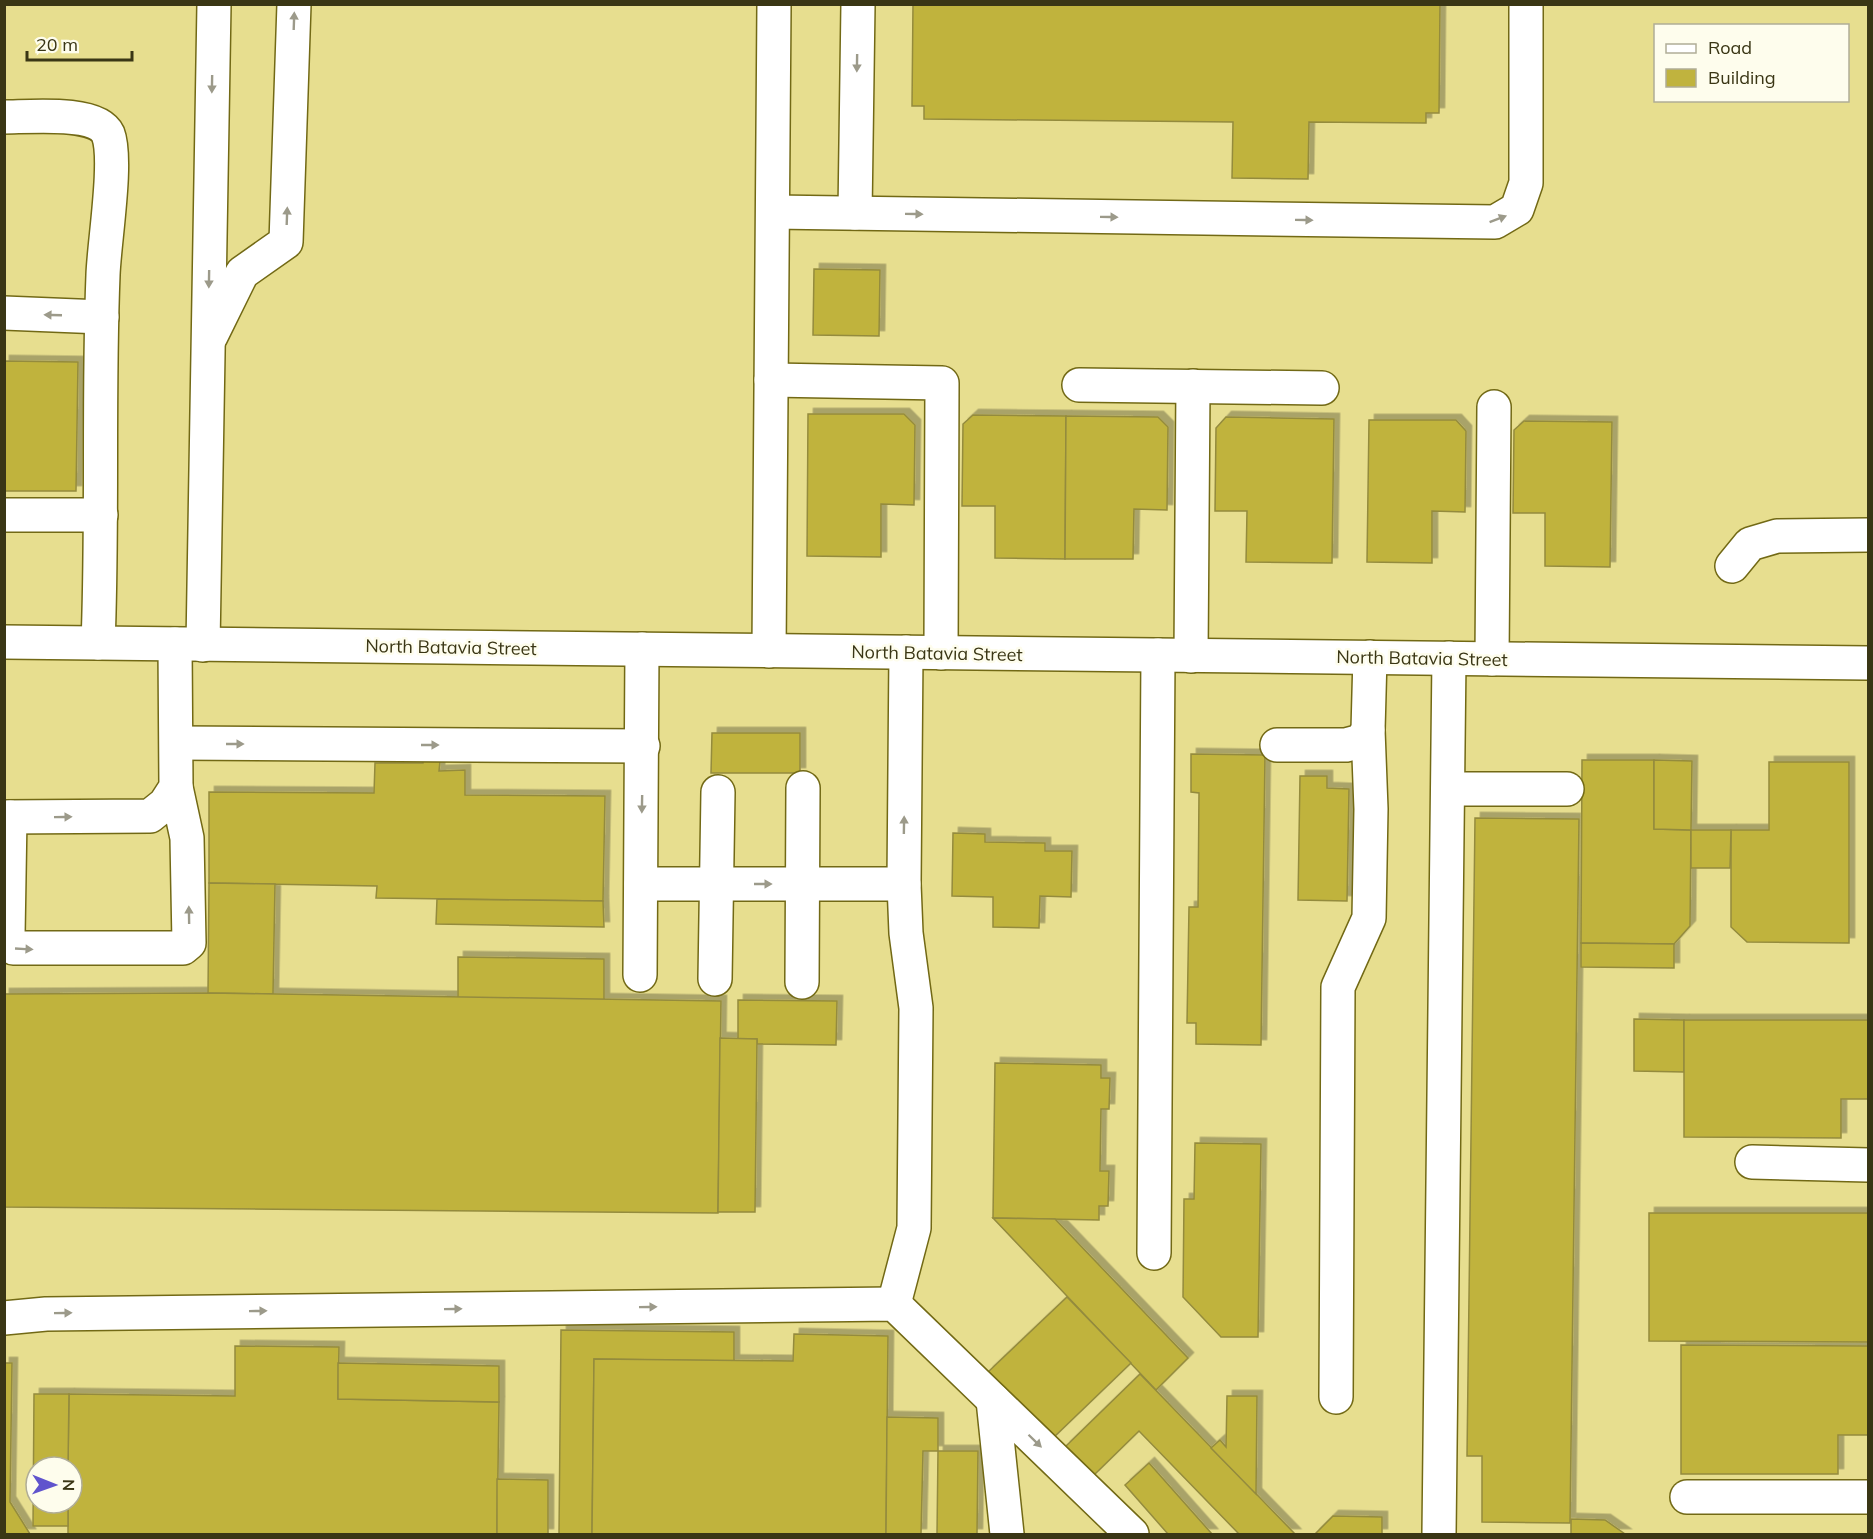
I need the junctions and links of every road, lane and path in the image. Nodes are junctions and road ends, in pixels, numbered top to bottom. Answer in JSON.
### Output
{"nodes":[{"id":1,"x":214,"y":4,"type":"edge"},
{"id":2,"x":294,"y":4,"type":"edge"},
{"id":3,"x":774,"y":4,"type":"edge"},
{"id":4,"x":858,"y":4,"type":"edge"},
{"id":5,"x":1526,"y":4,"type":"edge"},
{"id":6,"x":4,"y":117,"type":"edge"},
{"id":7,"x":772,"y":212,"type":"junction"},
{"id":8,"x":855,"y":213,"type":"junction"},
{"id":9,"x":4,"y":313,"type":"edge"},
{"id":10,"x":102,"y":317,"type":"junction"},
{"id":11,"x":207,"y":344,"type":"junction"},
{"id":12,"x":771,"y":380,"type":"junction"},
{"id":13,"x":1079,"y":385,"type":"dead end"},
{"id":14,"x":1193,"y":386,"type":"junction"},
{"id":15,"x":1322,"y":387,"type":"dead end"},
{"id":16,"x":1494,"y":407,"type":"dead end"},
{"id":17,"x":4,"y":515,"type":"edge"},
{"id":18,"x":101,"y":515,"type":"junction"},
{"id":19,"x":1869,"y":535,"type":"edge"},
{"id":20,"x":1732,"y":566,"type":"dead end"},
{"id":21,"x":4,"y":642,"type":"edge"},
{"id":22,"x":98,"y":643,"type":"junction"},
{"id":23,"x":189,"y":644,"type":"junction"},
{"id":24,"x":642,"y":649,"type":"junction"},
{"id":25,"x":769,"y":651,"type":"junction"},
{"id":26,"x":906,"y":652,"type":"junction"},
{"id":27,"x":941,"y":653,"type":"junction"},
{"id":28,"x":1158,"y":655,"type":"junction"},
{"id":29,"x":1191,"y":656,"type":"junction"},
{"id":30,"x":1370,"y":657,"type":"junction"},
{"id":31,"x":1449,"y":658,"type":"junction"},
{"id":32,"x":1492,"y":659,"type":"junction"},
{"id":33,"x":1869,"y":663,"type":"edge"},
{"id":34,"x":1368,"y":730,"type":"junction"},
{"id":35,"x":177,"y":743,"type":"junction"},
{"id":36,"x":1277,"y":745,"type":"dead end"},
{"id":37,"x":643,"y":746,"type":"junction"},
{"id":38,"x":176,"y":788,"type":"junction"},
{"id":39,"x":803,"y":788,"type":"dead end"},
{"id":40,"x":1448,"y":789,"type":"junction"},
{"id":41,"x":1567,"y":789,"type":"dead end"},
{"id":42,"x":718,"y":792,"type":"dead end"},
{"id":43,"x":7,"y":817,"type":"edge"},
{"id":44,"x":802,"y":883,"type":"junction"},
{"id":45,"x":641,"y":884,"type":"junction"},
{"id":46,"x":717,"y":884,"type":"junction"},
{"id":47,"x":904,"y":884,"type":"junction"},
{"id":48,"x":640,"y":975,"type":"dead end"},
{"id":49,"x":715,"y":979,"type":"dead end"},
{"id":50,"x":802,"y":982,"type":"dead end"},
{"id":51,"x":1752,"y":1162,"type":"dead end"},
{"id":52,"x":1869,"y":1165,"type":"edge"},
{"id":53,"x":1154,"y":1253,"type":"dead end"},
{"id":54,"x":894,"y":1304,"type":"junction"},
{"id":55,"x":4,"y":1318,"type":"edge"},
{"id":56,"x":1336,"y":1397,"type":"dead end"},
{"id":57,"x":993,"y":1400,"type":"junction"},
{"id":58,"x":1687,"y":1497,"type":"dead end"},
{"id":59,"x":1869,"y":1497,"type":"edge"},
{"id":60,"x":1007,"y":1534,"type":"edge"},
{"id":61,"x":1132,"y":1534,"type":"edge"},
{"id":62,"x":1439,"y":1534,"type":"edge"}],
"edges":[{"from":1,"to":11,"type":"main road","one_way":true},
{"from":11,"to":2,"type":"main road","one_way":true},
{"from":3,"to":7,"type":"main road"},
{"from":4,"to":8,"type":"main road","one_way":true},
{"from":8,"to":5,"type":"main road","one_way":true},
{"from":6,"to":10,"type":"main road"},
{"from":7,"to":8,"type":"main road"},
{"from":7,"to":12,"type":"main road"},
{"from":10,"to":9,"type":"main road","one_way":true},
{"from":10,"to":18,"type":"main road"},
{"from":11,"to":23,"type":"main road"},
{"from":12,"to":25,"type":"main road"},
{"from":12,"to":27,"type":"main road"},
{"from":13,"to":14,"type":"main road"},
{"from":14,"to":15,"type":"main road"},
{"from":14,"to":29,"type":"main road"},
{"from":16,"to":32,"type":"main road"},
{"from":17,"to":18,"type":"main road"},
{"from":18,"to":22,"type":"main road"},
{"from":19,"to":20,"type":"main road"},
{"from":21,"to":22,"type":"main road","name":"North Batavia Street"},
{"from":22,"to":23,"type":"main road","name":"North Batavia Street"},
{"from":23,"to":24,"type":"main road","name":"North Batavia Street"},
{"from":23,"to":35,"type":"main road"},
{"from":24,"to":25,"type":"main road","name":"North Batavia Street"},
{"from":24,"to":37,"type":"main road"},
{"from":25,"to":26,"type":"main road","name":"North Batavia Street"},
{"from":26,"to":27,"type":"main road","name":"North Batavia Street"},
{"from":47,"to":26,"type":"main road","one_way":true},
{"from":27,"to":28,"type":"main road","name":"North Batavia Street"},
{"from":28,"to":29,"type":"main road","name":"North Batavia Street"},
{"from":28,"to":53,"type":"main road"},
{"from":29,"to":30,"type":"main road","name":"North Batavia Street"},
{"from":30,"to":31,"type":"main road","name":"North Batavia Street"},
{"from":30,"to":34,"type":"main road"},
{"from":31,"to":32,"type":"main road","name":"North Batavia Street"},
{"from":31,"to":40,"type":"main road"},
{"from":32,"to":33,"type":"main road","name":"North Batavia Street"},
{"from":34,"to":36,"type":"main road"},
{"from":34,"to":56,"type":"main road"},
{"from":35,"to":37,"type":"main road","one_way":true},
{"from":35,"to":38,"type":"main road"},
{"from":37,"to":45,"type":"main road","one_way":true},
{"from":43,"to":38,"type":"main road","one_way":true},
{"from":43,"to":38,"type":"main road","one_way":true},
{"from":39,"to":44,"type":"main road"},
{"from":40,"to":41,"type":"main road"},
{"from":40,"to":62,"type":"main road"},
{"from":42,"to":46,"type":"main road"},
{"from":46,"to":44,"type":"main road","one_way":true},
{"from":44,"to":47,"type":"main road"},
{"from":44,"to":50,"type":"main road"},
{"from":45,"to":46,"type":"main road"},
{"from":45,"to":48,"type":"main road"},
{"from":46,"to":49,"type":"main road"},
{"from":47,"to":54,"type":"main road"},
{"from":51,"to":52,"type":"main road"},
{"from":55,"to":54,"type":"main road","one_way":true},
{"from":54,"to":57,"type":"main road"},
{"from":57,"to":60,"type":"main road"},
{"from":57,"to":61,"type":"main road","one_way":true},
{"from":58,"to":59,"type":"main road"}]}
